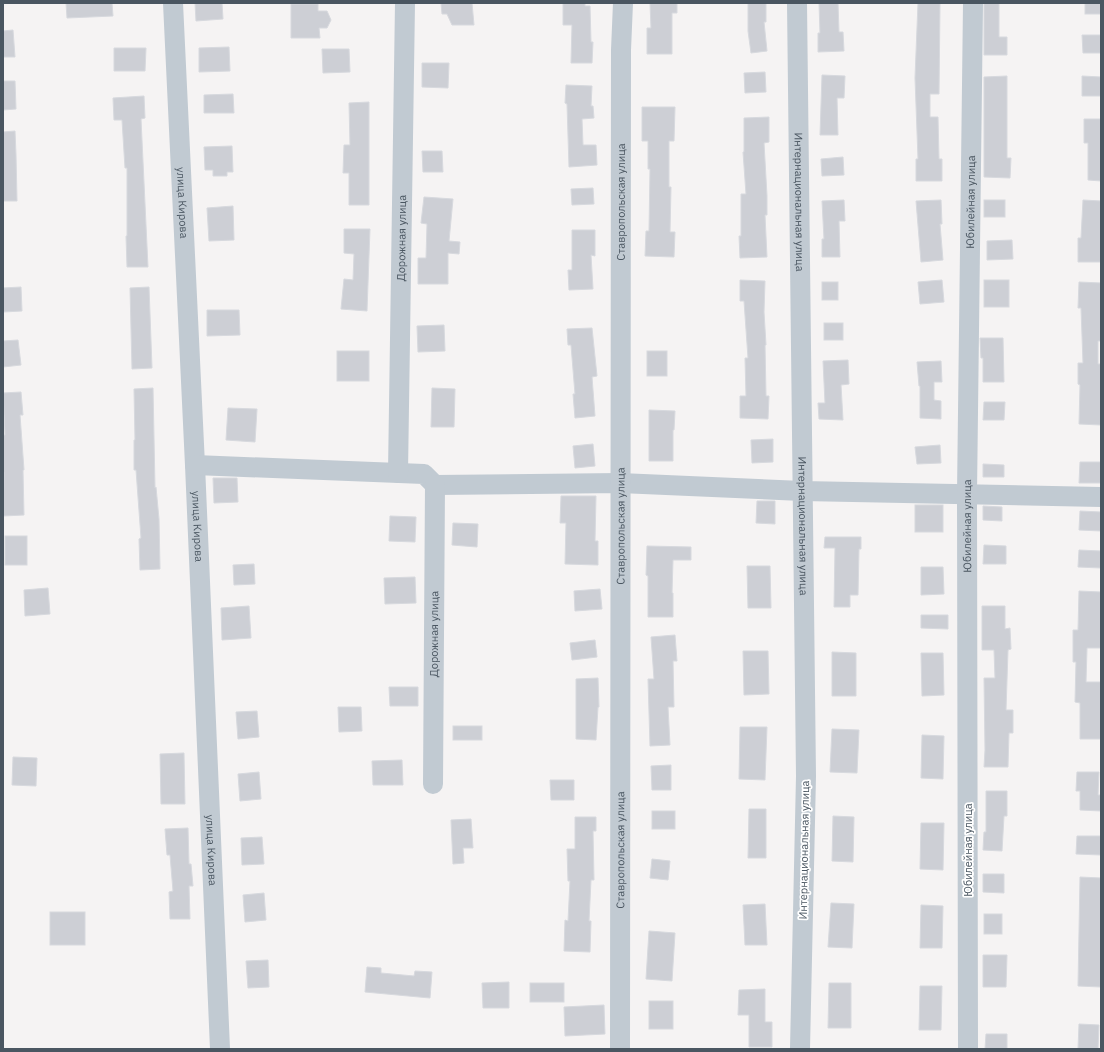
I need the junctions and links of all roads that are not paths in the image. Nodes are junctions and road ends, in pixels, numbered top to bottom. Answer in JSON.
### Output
{"nodes":[{"id":1,"x":173,"y":3,"type":"edge"},
{"id":2,"x":405,"y":3,"type":"edge"},
{"id":3,"x":623,"y":3,"type":"edge"},
{"id":4,"x":798,"y":3,"type":"edge"},
{"id":5,"x":973,"y":3,"type":"edge"},
{"id":6,"x":196,"y":465,"type":"junction"},
{"id":7,"x":398,"y":473,"type":"junction"},
{"id":8,"x":620,"y":483,"type":"junction"},
{"id":9,"x":435,"y":485,"type":"junction"},
{"id":10,"x":802,"y":491,"type":"junction"},
{"id":11,"x":967,"y":494,"type":"junction"},
{"id":12,"x":1101,"y":497,"type":"edge"},
{"id":13,"x":433,"y":784,"type":"dead end"},
{"id":14,"x":220,"y":1049,"type":"edge"},
{"id":15,"x":620,"y":1049,"type":"edge"},
{"id":16,"x":800,"y":1049,"type":"edge"},
{"id":17,"x":968,"y":1049,"type":"edge"}],
"edges":[{"from":1,"to":6,"type":"street","name":"улица Кирова"},
{"from":2,"to":7,"type":"street","name":"Дорожная улица"},
{"from":3,"to":8,"type":"street","name":"Ставропольская улица"},
{"from":4,"to":10,"type":"street","name":"Интернациональная улица"},
{"from":5,"to":11,"type":"street","name":"Юбилейная улица"},
{"from":6,"to":7,"type":"street"},
{"from":6,"to":14,"type":"street","name":"улица Кирова"},
{"from":7,"to":9,"type":"street"},
{"from":8,"to":9,"type":"street"},
{"from":8,"to":10,"type":"street"},
{"from":8,"to":15,"type":"street","name":"Ставропольская улица"},
{"from":9,"to":13,"type":"street","name":"Дорожная улица"},
{"from":10,"to":11,"type":"street"},
{"from":10,"to":16,"type":"street","name":"Интернациональная улица"},
{"from":11,"to":12,"type":"street"},
{"from":11,"to":17,"type":"street","name":"Юбилейная улица"}]}
